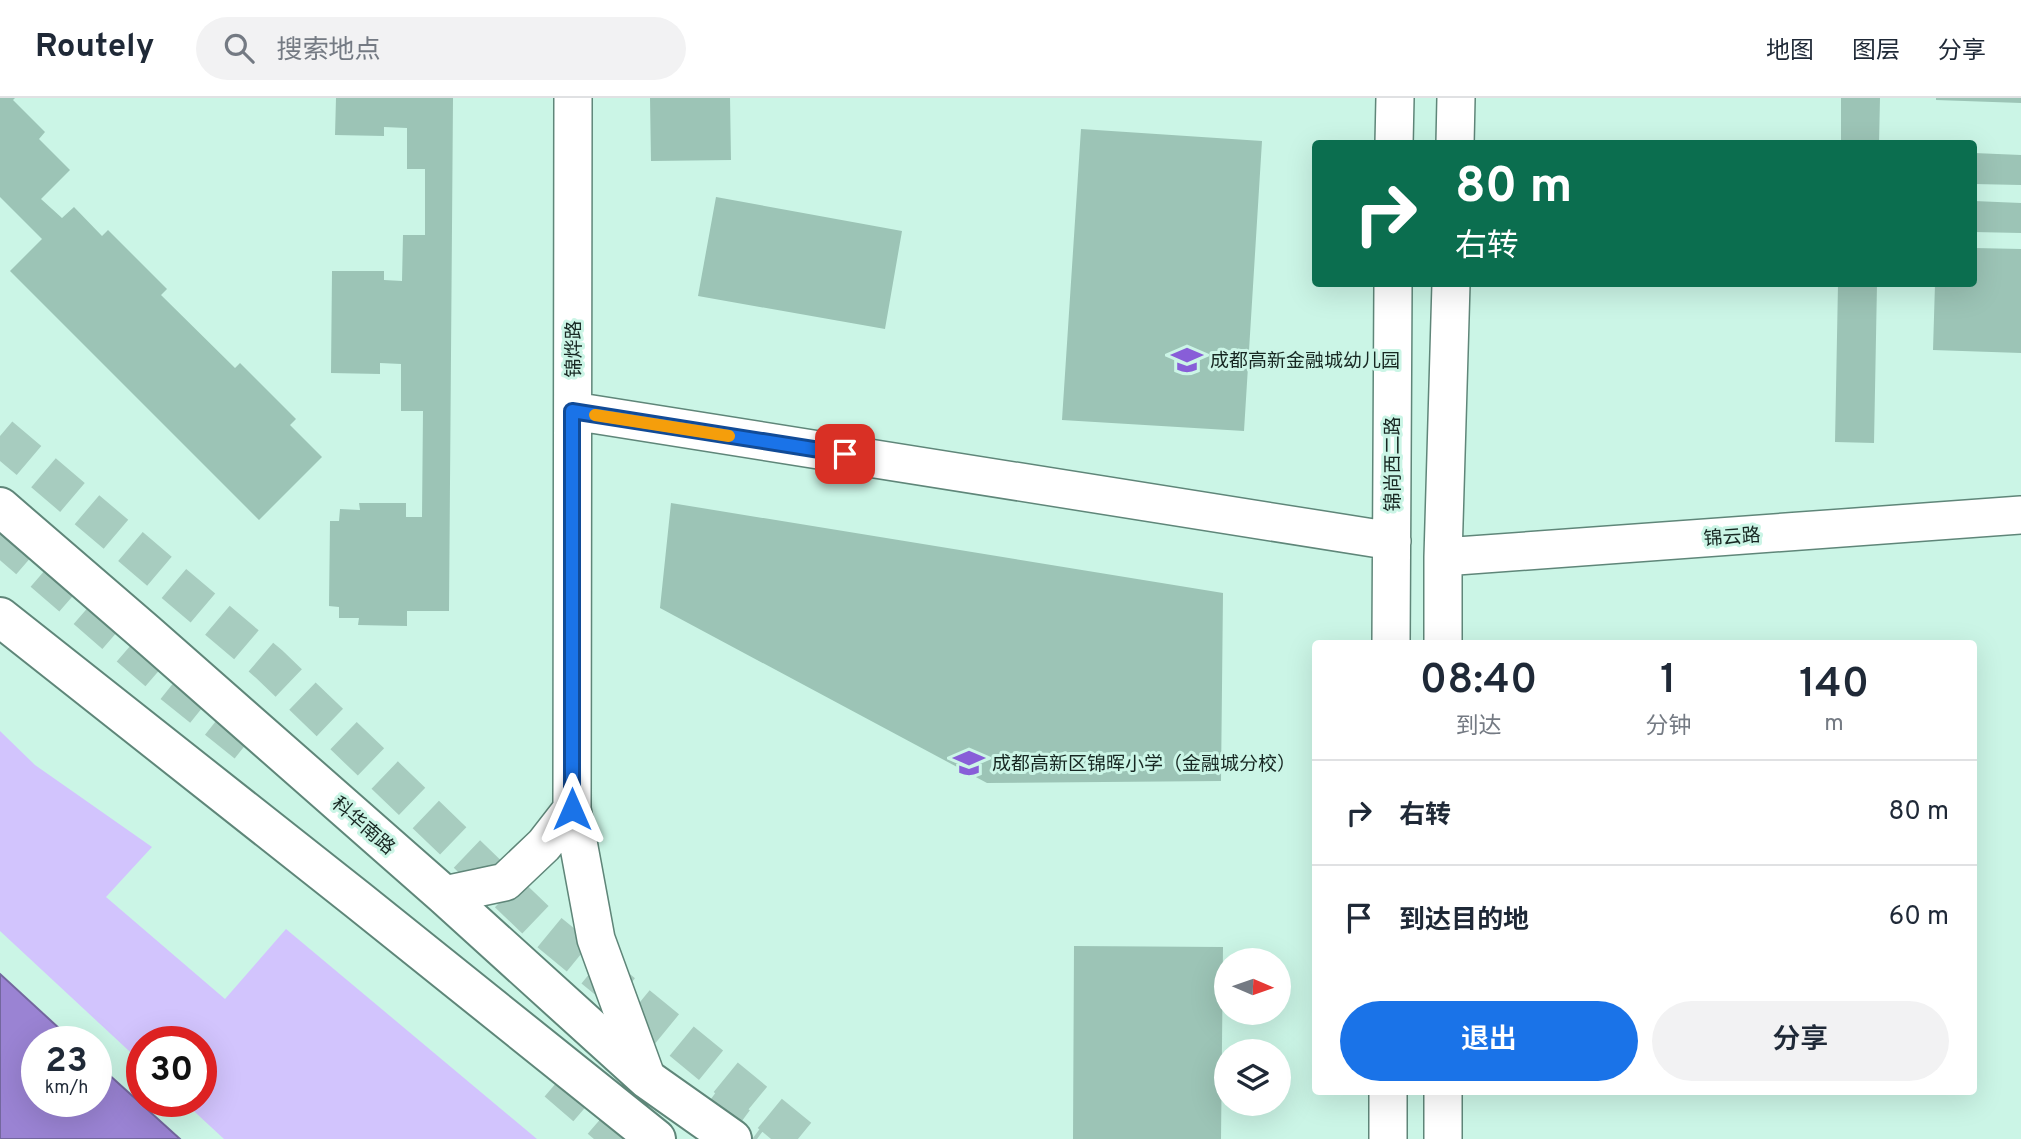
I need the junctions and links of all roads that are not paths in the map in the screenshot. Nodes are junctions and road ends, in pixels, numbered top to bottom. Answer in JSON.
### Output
{"nodes":[{"id":1,"x":573,"y":98,"type":"edge"},
{"id":2,"x":1395,"y":98,"type":"edge"},
{"id":3,"x":1456,"y":98,"type":"edge"},
{"id":4,"x":1394,"y":140,"type":"edge"},
{"id":5,"x":1455,"y":140,"type":"edge"},
{"id":6,"x":1393,"y":287,"type":"edge"},
{"id":7,"x":1451,"y":287,"type":"edge"},
{"id":8,"x":572,"y":411,"type":"junction"},
{"id":9,"x":0,"y":507,"type":"edge"},
{"id":10,"x":2021,"y":515,"type":"edge"},
{"id":11,"x":1391,"y":541,"type":"junction"},
{"id":12,"x":1443,"y":557,"type":"junction"},
{"id":13,"x":0,"y":617,"type":"edge"},
{"id":14,"x":1391,"y":640,"type":"edge"},
{"id":15,"x":1443,"y":640,"type":"edge"},
{"id":16,"x":572,"y":809,"type":"junction"},
{"id":17,"x":444,"y":895,"type":"junction"},
{"id":18,"x":647,"y":1079,"type":"junction"},
{"id":19,"x":1388,"y":1095,"type":"edge"},
{"id":20,"x":1443,"y":1095,"type":"edge"},
{"id":21,"x":656,"y":1139,"type":"edge"},
{"id":22,"x":732,"y":1139,"type":"tunnel mouth"},
{"id":23,"x":1388,"y":1139,"type":"edge"},
{"id":24,"x":1443,"y":1139,"type":"edge"}],
"edges":[{"from":1,"to":8,"type":"street","name":"锦烨路"},
{"from":2,"to":4,"type":"street"},
{"from":3,"to":5,"type":"street"},
{"from":6,"to":11,"type":"street","name":"锦尚西二路"},
{"from":7,"to":12,"type":"street"},
{"from":8,"to":11,"type":"street"},
{"from":8,"to":16,"type":"street","name":"锦烨路"},
{"from":9,"to":17,"type":"main road","name":"科华南路"},
{"from":10,"to":12,"type":"street","name":"锦云路"},
{"from":11,"to":14,"type":"street","name":"锦尚西二路"},
{"from":12,"to":15,"type":"street"},
{"from":13,"to":21,"type":"main road"},
{"from":16,"to":17,"type":"street"},
{"from":16,"to":18,"type":"street","name":"锦烨路"},
{"from":17,"to":18,"type":"main road","name":"科华南路"},
{"from":18,"to":22,"type":"main road","name":"科华南路"},
{"from":19,"to":23,"type":"street"},
{"from":20,"to":24,"type":"street"}]}
